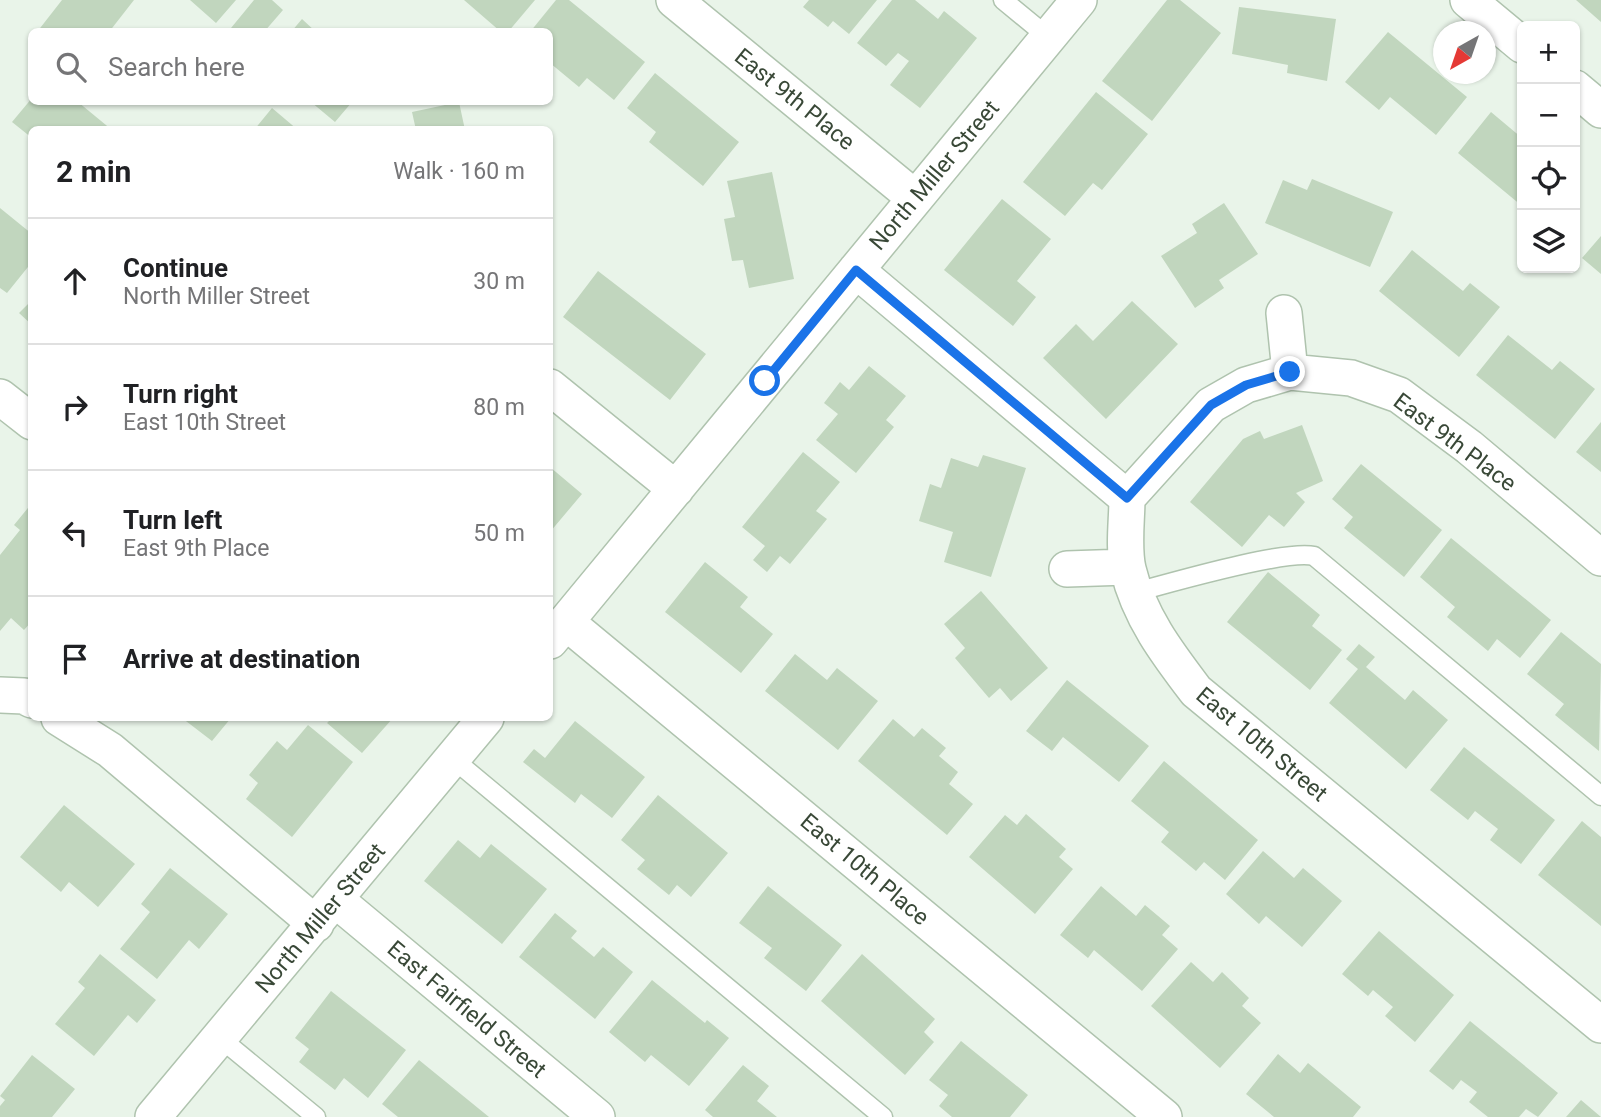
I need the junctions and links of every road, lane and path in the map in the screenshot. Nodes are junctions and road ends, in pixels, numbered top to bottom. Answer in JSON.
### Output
{"nodes":[{"id":1,"x":674,"y":0,"type":"edge"},
{"id":2,"x":1003,"y":0,"type":"edge"},
{"id":3,"x":1079,"y":0,"type":"edge"},
{"id":4,"x":1468,"y":0,"type":"edge"},
{"id":5,"x":1048,"y":37,"type":"junction"},
{"id":6,"x":1517,"y":41,"type":"edge"},
{"id":7,"x":1580,"y":92,"type":"edge"},
{"id":8,"x":1601,"y":110,"type":"edge"},
{"id":9,"x":915,"y":198,"type":"junction"},
{"id":10,"x":856,"y":270,"type":"junction"},
{"id":11,"x":1284,"y":313,"type":"dead end"},
{"id":12,"x":1290,"y":372,"type":"junction"},
{"id":13,"x":553,"y":389,"type":"edge"},
{"id":14,"x":0,"y":397,"type":"edge"},
{"id":15,"x":28,"y":419,"type":"edge"},
{"id":16,"x":676,"y":489,"type":"junction"},
{"id":17,"x":1127,"y":498,"type":"junction"},
{"id":18,"x":1601,"y":558,"type":"edge"},
{"id":19,"x":1067,"y":569,"type":"dead end"},
{"id":20,"x":1131,"y":579,"type":"junction"},
{"id":21,"x":558,"y":631,"type":"edge"},
{"id":22,"x":0,"y":695,"type":"edge"},
{"id":23,"x":28,"y":698,"type":"edge"},
{"id":24,"x":66,"y":721,"type":"edge"},
{"id":25,"x":483,"y":721,"type":"edge"},
{"id":26,"x":452,"y":758,"type":"junction"},
{"id":27,"x":1601,"y":796,"type":"edge"},
{"id":28,"x":326,"y":912,"type":"junction"},
{"id":29,"x":1601,"y":1025,"type":"edge"},
{"id":30,"x":220,"y":1038,"type":"junction"},
{"id":31,"x":153,"y":1117,"type":"edge"},
{"id":32,"x":316,"y":1117,"type":"edge"},
{"id":33,"x":597,"y":1117,"type":"edge"},
{"id":34,"x":883,"y":1117,"type":"edge"},
{"id":35,"x":1164,"y":1117,"type":"edge"}],
"edges":[{"from":1,"to":9,"type":"street","name":"East 9th Place"},
{"from":2,"to":5,"type":"lane"},
{"from":3,"to":5,"type":"street","name":"North Miller Street"},
{"from":4,"to":6,"type":"street"},
{"from":5,"to":9,"type":"street","name":"North Miller Street"},
{"from":7,"to":8,"type":"street"},
{"from":9,"to":10,"type":"street","name":"North Miller Street"},
{"from":10,"to":16,"type":"street","name":"North Miller Street"},
{"from":10,"to":17,"type":"street"},
{"from":11,"to":12,"type":"street"},
{"from":12,"to":17,"type":"street","name":"East 9th Place"},
{"from":12,"to":18,"type":"street","name":"East 9th Place"},
{"from":13,"to":16,"type":"street"},
{"from":14,"to":15,"type":"street"},
{"from":16,"to":21,"type":"street","name":"North Miller Street"},
{"from":17,"to":20,"type":"street","name":"East 10th Street"},
{"from":19,"to":20,"type":"street"},
{"from":20,"to":27,"type":"lane"},
{"from":20,"to":29,"type":"street","name":"East 10th Street"},
{"from":21,"to":35,"type":"street","name":"East 10th Place"},
{"from":22,"to":23,"type":"street"},
{"from":24,"to":28,"type":"street","name":"East Fairfield Street"},
{"from":25,"to":26,"type":"street","name":"North Miller Street"},
{"from":26,"to":28,"type":"street","name":"North Miller Street"},
{"from":26,"to":34,"type":"lane"},
{"from":28,"to":30,"type":"street","name":"North Miller Street"},
{"from":28,"to":33,"type":"street","name":"East Fairfield Street"},
{"from":30,"to":31,"type":"street","name":"North Miller Street"},
{"from":30,"to":32,"type":"lane"}]}
